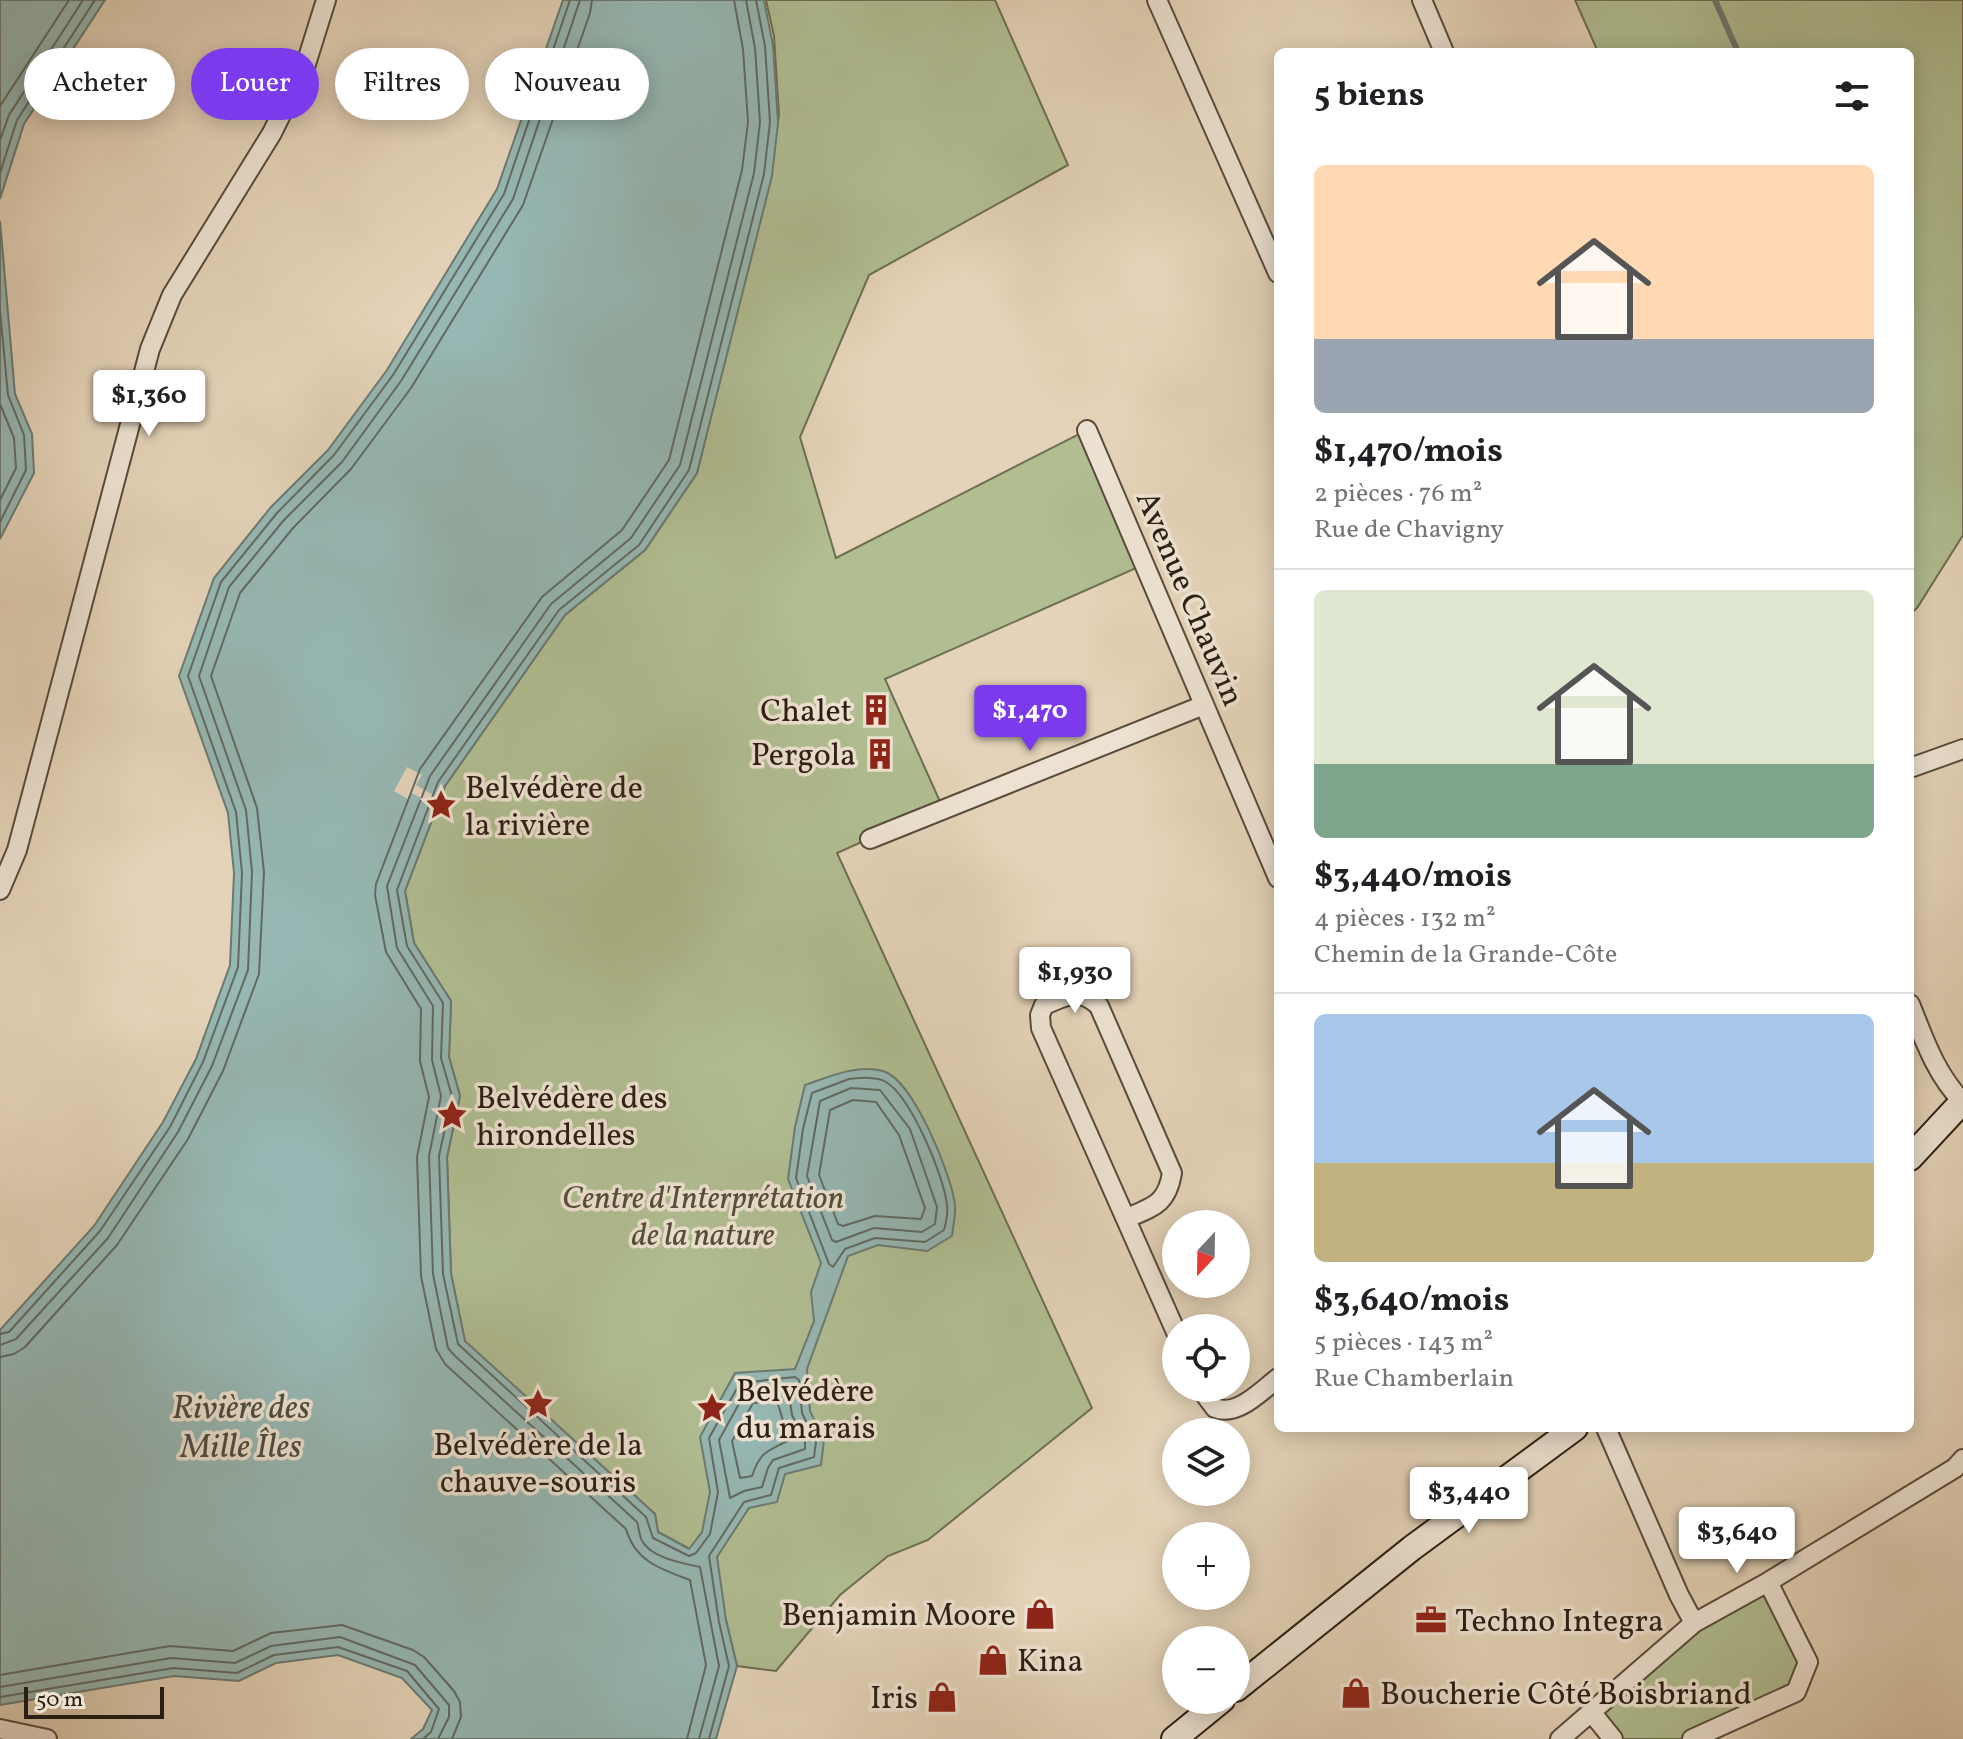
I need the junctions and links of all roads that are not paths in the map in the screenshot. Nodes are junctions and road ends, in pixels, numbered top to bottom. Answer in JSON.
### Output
{"nodes":[{"id":1,"x":326,"y":0,"type":"edge"},
{"id":2,"x":1157,"y":0,"type":"edge"},
{"id":3,"x":1422,"y":0,"type":"edge"},
{"id":4,"x":1442,"y":48,"type":"edge"},
{"id":5,"x":1274,"y":264,"type":"edge"},
{"id":6,"x":1087,"y":430,"type":"dead end"},
{"id":7,"x":1204,"y":705,"type":"junction"},
{"id":8,"x":1963,"y":749,"type":"edge"},
{"id":9,"x":1914,"y":767,"type":"edge"},
{"id":10,"x":870,"y":839,"type":"dead end"},
{"id":11,"x":1274,"y":869,"type":"edge"},
{"id":12,"x":0,"y":890,"type":"edge"},
{"id":13,"x":1914,"y":1013,"type":"edge"},
{"id":14,"x":1963,"y":1101,"type":"edge"},
{"id":15,"x":1914,"y":1154,"type":"edge"},
{"id":16,"x":1127,"y":1218,"type":"junction"},
{"id":17,"x":1168,"y":1314,"type":"edge"},
{"id":18,"x":1274,"y":1381,"type":"edge"},
{"id":19,"x":1250,"y":1398,"type":"edge"},
{"id":20,"x":1209,"y":1402,"type":"edge"},
{"id":21,"x":1244,"y":1402,"type":"edge"},
{"id":22,"x":1570,"y":1432,"type":"edge"},
{"id":23,"x":1608,"y":1432,"type":"edge"},
{"id":24,"x":1960,"y":1470,"type":"edge"},
{"id":25,"x":1768,"y":1582,"type":"junction"},
{"id":26,"x":1694,"y":1623,"type":"junction"},
{"id":27,"x":1250,"y":1678,"type":"edge"},
{"id":28,"x":1592,"y":1713,"type":"junction"},
{"id":29,"x":1205,"y":1714,"type":"edge"},
{"id":30,"x":2,"y":1730,"type":"edge"},
{"id":31,"x":47,"y":1739,"type":"edge"},
{"id":32,"x":1174,"y":1739,"type":"edge"},
{"id":33,"x":1560,"y":1739,"type":"edge"},
{"id":34,"x":1613,"y":1739,"type":"edge"},
{"id":35,"x":1692,"y":1739,"type":"edge"}],
"edges":[{"from":1,"to":12,"type":"street"},
{"from":2,"to":5,"type":"street"},
{"from":3,"to":4,"type":"street"},
{"from":6,"to":7,"type":"street","name":"Avenue Chauvin"},
{"from":7,"to":10,"type":"street"},
{"from":7,"to":11,"type":"street","name":"Avenue Chauvin"},
{"from":8,"to":9,"type":"street"},
{"from":13,"to":14,"type":"street"},
{"from":14,"to":15,"type":"main road"},
{"from":16,"to":16,"type":"street"},
{"from":16,"to":17,"type":"street"},
{"from":18,"to":19,"type":"street"},
{"from":20,"to":21,"type":"street"},
{"from":22,"to":27,"type":"main road"},
{"from":23,"to":26,"type":"street"},
{"from":24,"to":25,"type":"street"},
{"from":25,"to":26,"type":"street"},
{"from":25,"to":35,"type":"street"},
{"from":26,"to":28,"type":"street"},
{"from":28,"to":33,"type":"street"},
{"from":28,"to":34,"type":"street"},
{"from":29,"to":32,"type":"main road"},
{"from":30,"to":31,"type":"street"}]}
